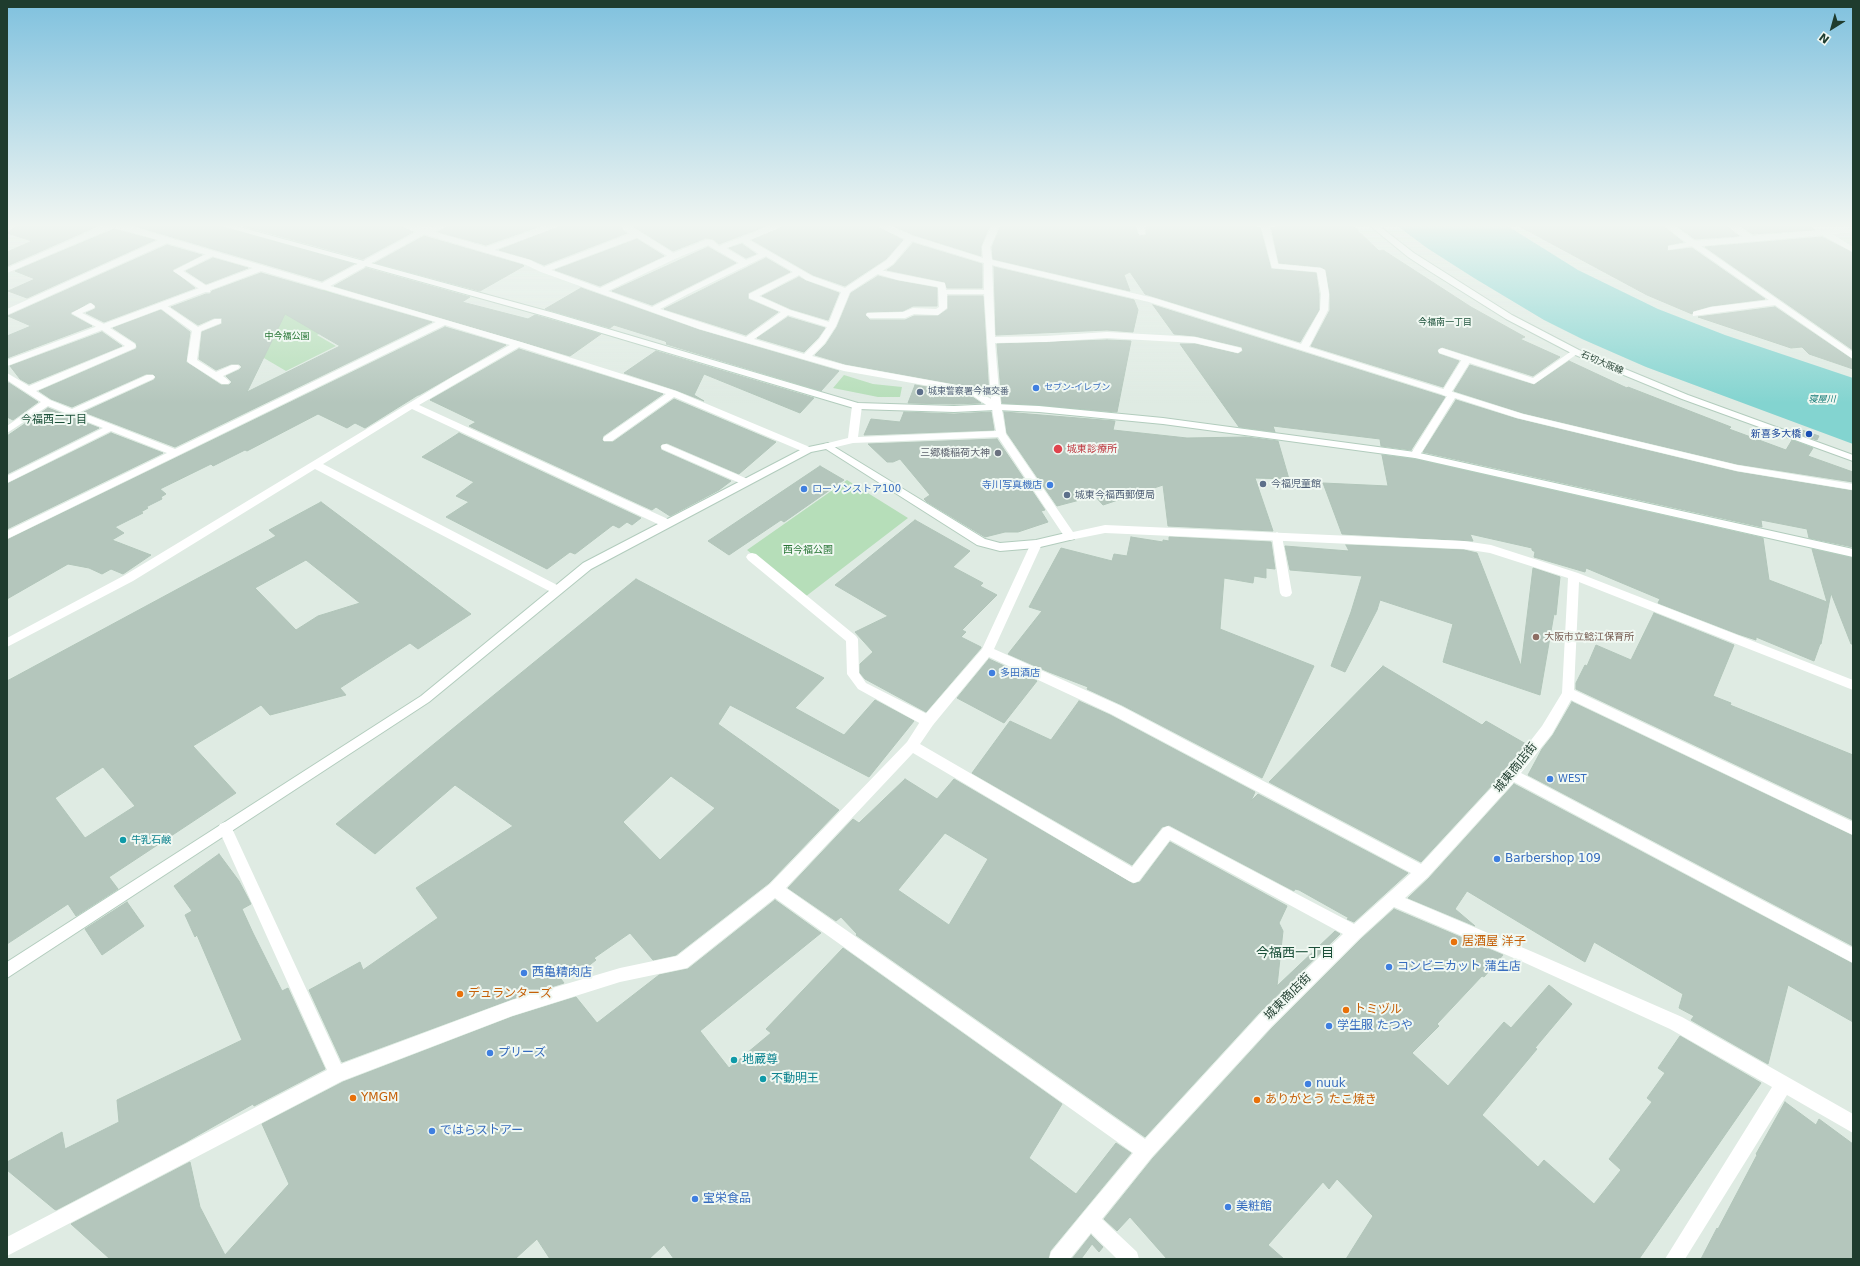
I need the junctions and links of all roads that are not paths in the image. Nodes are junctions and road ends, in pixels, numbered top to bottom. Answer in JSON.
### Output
{"nodes":[{"id":1,"x":69,"y":284,"type":"edge"},
{"id":2,"x":197,"y":284,"type":"edge"},
{"id":3,"x":222,"y":284,"type":"edge"},
{"id":4,"x":316,"y":284,"type":"edge"},
{"id":5,"x":327,"y":284,"type":"edge"},
{"id":6,"x":438,"y":284,"type":"edge"},
{"id":7,"x":582,"y":284,"type":"edge"},
{"id":8,"x":615,"y":284,"type":"edge"},
{"id":9,"x":701,"y":284,"type":"edge"},
{"id":10,"x":775,"y":284,"type":"edge"},
{"id":11,"x":826,"y":284,"type":"edge"},
{"id":12,"x":857,"y":284,"type":"edge"},
{"id":13,"x":937,"y":284,"type":"edge"},
{"id":14,"x":988,"y":284,"type":"edge"},
{"id":15,"x":1083,"y":284,"type":"edge"},
{"id":16,"x":1323,"y":284,"type":"edge"},
{"id":17,"x":1457,"y":284,"type":"edge"},
{"id":18,"x":1750,"y":284,"type":"edge"},
{"id":19,"x":323,"y":286,"type":"junction"},
{"id":20,"x":207,"y":290,"type":"junction"},
{"id":21,"x":601,"y":291,"type":"junction"},
{"id":22,"x":846,"y":291,"type":"junction"},
{"id":23,"x":943,"y":292,"type":"junction"},
{"id":24,"x":988,"y":292,"type":"junction"},
{"id":25,"x":1776,"y":302,"type":"junction"},
{"id":26,"x":91,"y":306,"type":"dead end"},
{"id":27,"x":163,"y":306,"type":"junction"},
{"id":28,"x":652,"y":310,"type":"junction"},
{"id":29,"x":7,"y":312,"type":"edge"},
{"id":30,"x":788,"y":312,"type":"junction"},
{"id":31,"x":1696,"y":314,"type":"dead end"},
{"id":32,"x":870,"y":315,"type":"dead end"},
{"id":33,"x":218,"y":321,"type":"dead end"},
{"id":34,"x":444,"y":322,"type":"junction"},
{"id":35,"x":832,"y":326,"type":"junction"},
{"id":36,"x":103,"y":327,"type":"junction"},
{"id":37,"x":197,"y":330,"type":"junction"},
{"id":38,"x":1236,"y":338,"type":"junction"},
{"id":39,"x":746,"y":340,"type":"junction"},
{"id":40,"x":991,"y":340,"type":"junction"},
{"id":41,"x":518,"y":344,"type":"junction"},
{"id":42,"x":1304,"y":347,"type":"junction"},
{"id":43,"x":1238,"y":350,"type":"dead end"},
{"id":44,"x":1442,"y":351,"type":"dead end"},
{"id":45,"x":1576,"y":352,"type":"junction"},
{"id":46,"x":1853,"y":356,"type":"edge"},
{"id":47,"x":806,"y":357,"type":"junction"},
{"id":48,"x":1467,"y":359,"type":"junction"},
{"id":49,"x":7,"y":363,"type":"edge"},
{"id":50,"x":235,"y":367,"type":"dead end"},
{"id":51,"x":216,"y":376,"type":"junction"},
{"id":52,"x":150,"y":377,"type":"dead end"},
{"id":53,"x":9,"y":380,"type":"edge"},
{"id":54,"x":225,"y":382,"type":"dead end"},
{"id":55,"x":29,"y":390,"type":"junction"},
{"id":56,"x":673,"y":393,"type":"junction"},
{"id":57,"x":1449,"y":394,"type":"junction"},
{"id":58,"x":47,"y":402,"type":"junction"},
{"id":59,"x":413,"y":406,"type":"junction"},
{"id":60,"x":857,"y":406,"type":"junction"},
{"id":61,"x":996,"y":407,"type":"junction"},
{"id":62,"x":72,"y":412,"type":"junction"},
{"id":63,"x":112,"y":427,"type":"junction"},
{"id":64,"x":7,"y":430,"type":"edge"},
{"id":65,"x":1001,"y":434,"type":"junction"},
{"id":66,"x":608,"y":439,"type":"dead end"},
{"id":67,"x":853,"y":440,"type":"junction"},
{"id":68,"x":828,"y":446,"type":"junction"},
{"id":69,"x":666,"y":447,"type":"dead end"},
{"id":70,"x":808,"y":450,"type":"junction"},
{"id":71,"x":175,"y":453,"type":"junction"},
{"id":72,"x":1415,"y":455,"type":"junction"},
{"id":73,"x":1853,"y":458,"type":"edge"},
{"id":74,"x":316,"y":465,"type":"junction"},
{"id":75,"x":7,"y":480,"type":"edge"},
{"id":76,"x":746,"y":482,"type":"junction"},
{"id":77,"x":1853,"y":486,"type":"edge"},
{"id":78,"x":666,"y":523,"type":"junction"},
{"id":79,"x":7,"y":536,"type":"edge"},
{"id":80,"x":1070,"y":536,"type":"junction"},
{"id":81,"x":1277,"y":536,"type":"junction"},
{"id":82,"x":1036,"y":544,"type":"junction"},
{"id":83,"x":1853,"y":553,"type":"edge"},
{"id":84,"x":752,"y":557,"type":"dead end"},
{"id":85,"x":1574,"y":576,"type":"junction"},
{"id":86,"x":557,"y":590,"type":"junction"},
{"id":87,"x":1286,"y":593,"type":"dead end"},
{"id":88,"x":7,"y":643,"type":"edge"},
{"id":89,"x":987,"y":651,"type":"junction"},
{"id":90,"x":1853,"y":685,"type":"edge"},
{"id":91,"x":1568,"y":693,"type":"junction"},
{"id":92,"x":928,"y":721,"type":"junction"},
{"id":93,"x":912,"y":746,"type":"junction"},
{"id":94,"x":1512,"y":775,"type":"junction"},
{"id":95,"x":225,"y":828,"type":"junction"},
{"id":96,"x":1853,"y":829,"type":"edge"},
{"id":97,"x":1423,"y":872,"type":"junction"},
{"id":98,"x":775,"y":889,"type":"junction"},
{"id":99,"x":1391,"y":900,"type":"junction"},
{"id":100,"x":1355,"y":934,"type":"junction"},
{"id":101,"x":1853,"y":956,"type":"edge"},
{"id":102,"x":7,"y":970,"type":"edge"},
{"id":103,"x":337,"y":1074,"type":"junction"},
{"id":104,"x":1784,"y":1084,"type":"junction"},
{"id":105,"x":1853,"y":1124,"type":"edge"},
{"id":106,"x":1146,"y":1151,"type":"junction"},
{"id":107,"x":1089,"y":1219,"type":"junction"},
{"id":108,"x":7,"y":1247,"type":"edge"},
{"id":109,"x":1058,"y":1259,"type":"edge"},
{"id":110,"x":1130,"y":1259,"type":"edge"},
{"id":111,"x":1674,"y":1259,"type":"edge"}],
"edges":[{"from":1,"to":29,"type":"street"},
{"from":2,"to":20,"type":"street"},
{"from":3,"to":20,"type":"street"},
{"from":4,"to":19,"type":"street"},
{"from":5,"to":19,"type":"street"},
{"from":6,"to":60,"type":"street"},
{"from":7,"to":21,"type":"street"},
{"from":8,"to":21,"type":"street"},
{"from":9,"to":28,"type":"street"},
{"from":10,"to":30,"type":"street"},
{"from":11,"to":22,"type":"street"},
{"from":12,"to":22,"type":"street"},
{"from":13,"to":23,"type":"street"},
{"from":14,"to":24,"type":"street"},
{"from":15,"to":38,"type":"street"},
{"from":16,"to":42,"type":"street"},
{"from":17,"to":45,"type":"street","name":"石切大阪線"},
{"from":18,"to":25,"type":"street"},
{"from":19,"to":34,"type":"street"},
{"from":20,"to":27,"type":"street"},
{"from":21,"to":28,"type":"street"},
{"from":22,"to":35,"type":"street"},
{"from":23,"to":24,"type":"street"},
{"from":23,"to":32,"type":"street"},
{"from":24,"to":40,"type":"street"},
{"from":25,"to":31,"type":"street"},
{"from":25,"to":46,"type":"street"},
{"from":26,"to":36,"type":"street"},
{"from":27,"to":36,"type":"street"},
{"from":27,"to":37,"type":"street"},
{"from":28,"to":39,"type":"street"},
{"from":30,"to":35,"type":"street"},
{"from":30,"to":39,"type":"street"},
{"from":33,"to":37,"type":"street"},
{"from":34,"to":41,"type":"street"},
{"from":34,"to":71,"type":"street"},
{"from":35,"to":47,"type":"street"},
{"from":36,"to":49,"type":"street"},
{"from":36,"to":55,"type":"street"},
{"from":37,"to":51,"type":"street"},
{"from":38,"to":40,"type":"street"},
{"from":38,"to":42,"type":"street"},
{"from":38,"to":43,"type":"street"},
{"from":39,"to":47,"type":"street"},
{"from":40,"to":61,"type":"street"},
{"from":41,"to":56,"type":"street"},
{"from":41,"to":59,"type":"street"},
{"from":42,"to":57,"type":"street"},
{"from":44,"to":48,"type":"street"},
{"from":45,"to":48,"type":"street"},
{"from":45,"to":73,"type":"street","name":"石切大阪線"},
{"from":47,"to":61,"type":"street"},
{"from":48,"to":57,"type":"street"},
{"from":50,"to":51,"type":"street"},
{"from":51,"to":54,"type":"street"},
{"from":52,"to":62,"type":"street"},
{"from":53,"to":55,"type":"street"},
{"from":55,"to":58,"type":"street"},
{"from":56,"to":66,"type":"street"},
{"from":56,"to":70,"type":"street"},
{"from":57,"to":72,"type":"street"},
{"from":57,"to":77,"type":"street"},
{"from":58,"to":62,"type":"street"},
{"from":58,"to":64,"type":"street"},
{"from":59,"to":74,"type":"street"},
{"from":59,"to":78,"type":"street"},
{"from":60,"to":61,"type":"street"},
{"from":60,"to":67,"type":"street"},
{"from":61,"to":65,"type":"street"},
{"from":61,"to":72,"type":"street"},
{"from":62,"to":63,"type":"street"},
{"from":63,"to":71,"type":"street"},
{"from":63,"to":75,"type":"street"},
{"from":65,"to":67,"type":"street"},
{"from":65,"to":80,"type":"street"},
{"from":67,"to":68,"type":"street"},
{"from":68,"to":70,"type":"street"},
{"from":68,"to":82,"type":"street"},
{"from":69,"to":76,"type":"street"},
{"from":70,"to":76,"type":"street"},
{"from":71,"to":79,"type":"street"},
{"from":72,"to":83,"type":"street"},
{"from":74,"to":86,"type":"street"},
{"from":74,"to":88,"type":"street"},
{"from":76,"to":78,"type":"street"},
{"from":78,"to":86,"type":"street"},
{"from":80,"to":81,"type":"street"},
{"from":80,"to":82,"type":"street"},
{"from":81,"to":85,"type":"street"},
{"from":81,"to":87,"type":"street"},
{"from":82,"to":89,"type":"street"},
{"from":84,"to":92,"type":"street"},
{"from":85,"to":90,"type":"street"},
{"from":85,"to":91,"type":"street"},
{"from":86,"to":95,"type":"street"},
{"from":89,"to":92,"type":"street"},
{"from":89,"to":97,"type":"street"},
{"from":91,"to":94,"type":"street","name":"城東商店街"},
{"from":91,"to":96,"type":"street"},
{"from":92,"to":93,"type":"street"},
{"from":93,"to":98,"type":"street"},
{"from":93,"to":100,"type":"street"},
{"from":94,"to":97,"type":"street","name":"城東商店街"},
{"from":94,"to":101,"type":"street"},
{"from":95,"to":102,"type":"street"},
{"from":95,"to":103,"type":"street"},
{"from":97,"to":99,"type":"street","name":"城東商店街"},
{"from":98,"to":103,"type":"street"},
{"from":98,"to":106,"type":"street"},
{"from":99,"to":100,"type":"street","name":"城東商店街"},
{"from":99,"to":104,"type":"street"},
{"from":100,"to":106,"type":"street","name":"城東商店街"},
{"from":103,"to":108,"type":"street"},
{"from":104,"to":105,"type":"street"},
{"from":104,"to":111,"type":"street"},
{"from":106,"to":107,"type":"street","name":"城東商店街"},
{"from":107,"to":109,"type":"street","name":"城東商店街"},
{"from":107,"to":110,"type":"street"}]}
